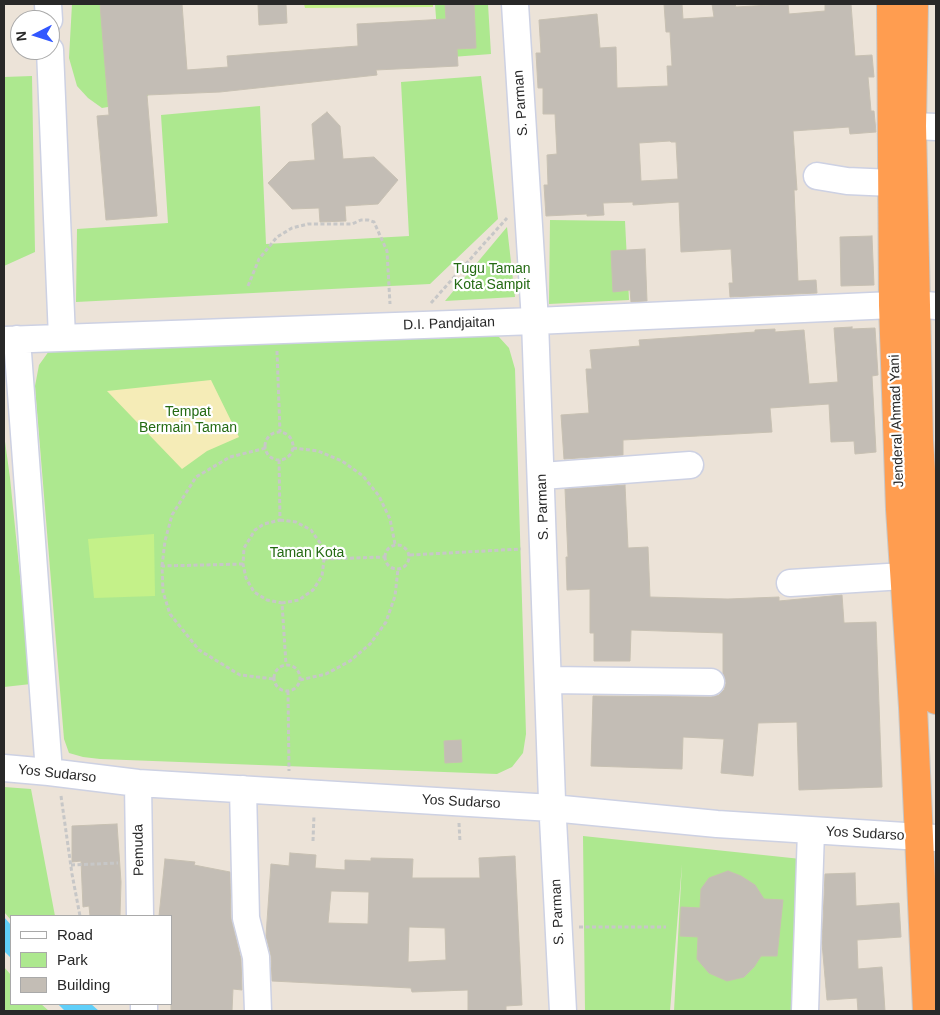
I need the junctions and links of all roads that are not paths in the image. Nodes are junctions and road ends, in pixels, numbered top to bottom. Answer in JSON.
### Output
{"nodes":[{"id":1,"x":515,"y":4,"type":"edge"},
{"id":2,"x":891,"y":4,"type":"edge"},
{"id":3,"x":914,"y":4,"type":"edge"},
{"id":4,"x":50,"y":60,"type":"edge"},
{"id":5,"x":913,"y":126,"type":"edge"},
{"id":6,"x":817,"y":176,"type":"dead end"},
{"id":7,"x":892,"y":183,"type":"junction"},
{"id":8,"x":915,"y":305,"type":"edge"},
{"id":9,"x":535,"y":321,"type":"junction"},
{"id":10,"x":62,"y":338,"type":"junction"},
{"id":11,"x":10,"y":340,"type":"edge"},
{"id":12,"x":927,"y":405,"type":"edge"},
{"id":13,"x":690,"y":465,"type":"dead end"},
{"id":14,"x":542,"y":476,"type":"junction"},
{"id":15,"x":904,"y":576,"type":"junction"},
{"id":16,"x":790,"y":583,"type":"dead end"},
{"id":17,"x":548,"y":680,"type":"junction"},
{"id":18,"x":711,"y":682,"type":"dead end"},
{"id":19,"x":936,"y":700,"type":"edge"},
{"id":20,"x":4,"y":768,"type":"edge"},
{"id":21,"x":55,"y":781,"type":"junction"},
{"id":22,"x":138,"y":783,"type":"junction"},
{"id":23,"x":243,"y":789,"type":"junction"},
{"id":24,"x":552,"y":808,"type":"junction"},
{"id":25,"x":811,"y":831,"type":"junction"},
{"id":26,"x":927,"y":837,"type":"edge"},
{"id":27,"x":140,"y":915,"type":"edge"},
{"id":28,"x":258,"y":1011,"type":"edge"},
{"id":29,"x":563,"y":1011,"type":"edge"},
{"id":30,"x":805,"y":1011,"type":"edge"},
{"id":31,"x":927,"y":1011,"type":"edge"}],
"edges":[{"from":1,"to":9,"type":"street","name":"S. Parman"},
{"from":2,"to":5,"type":"highway","name":"Jenderal Ahmad Yani"},
{"from":3,"to":5,"type":"highway","name":"Jenderal Ahmad Yani"},
{"from":4,"to":10,"type":"street"},
{"from":5,"to":7,"type":"highway","name":"Jenderal Ahmad Yani"},
{"from":5,"to":8,"type":"highway","name":"Jenderal Ahmad Yani"},
{"from":6,"to":7,"type":"street"},
{"from":7,"to":8,"type":"highway","name":"Jenderal Ahmad Yani"},
{"from":8,"to":9,"type":"street","name":"D.I. Pandjaitan"},
{"from":8,"to":12,"type":"highway","name":"Jenderal Ahmad Yani"},
{"from":8,"to":15,"type":"highway","name":"Jenderal Ahmad Yani"},
{"from":9,"to":10,"type":"street","name":"D.I. Pandjaitan"},
{"from":9,"to":14,"type":"street","name":"S. Parman"},
{"from":10,"to":11,"type":"street","name":"D.I. Pandjaitan"},
{"from":11,"to":21,"type":"street"},
{"from":12,"to":19,"type":"highway","name":"Jenderal Ahmad Yani"},
{"from":13,"to":14,"type":"street"},
{"from":14,"to":17,"type":"street","name":"S. Parman"},
{"from":15,"to":16,"type":"street"},
{"from":15,"to":26,"type":"highway","name":"Jenderal Ahmad Yani"},
{"from":17,"to":18,"type":"street"},
{"from":17,"to":24,"type":"street","name":"S. Parman"},
{"from":20,"to":21,"type":"street","name":"Yos Sudarso"},
{"from":21,"to":22,"type":"street","name":"Yos Sudarso"},
{"from":22,"to":23,"type":"street","name":"Yos Sudarso"},
{"from":22,"to":27,"type":"street","name":"Pemuda"},
{"from":23,"to":24,"type":"street","name":"Yos Sudarso"},
{"from":23,"to":28,"type":"street"},
{"from":24,"to":25,"type":"street","name":"Yos Sudarso"},
{"from":24,"to":29,"type":"street","name":"S. Parman"},
{"from":25,"to":26,"type":"street","name":"Yos Sudarso"},
{"from":25,"to":30,"type":"street"},
{"from":26,"to":31,"type":"highway","name":"Jenderal Ahmad Yani"}]}
